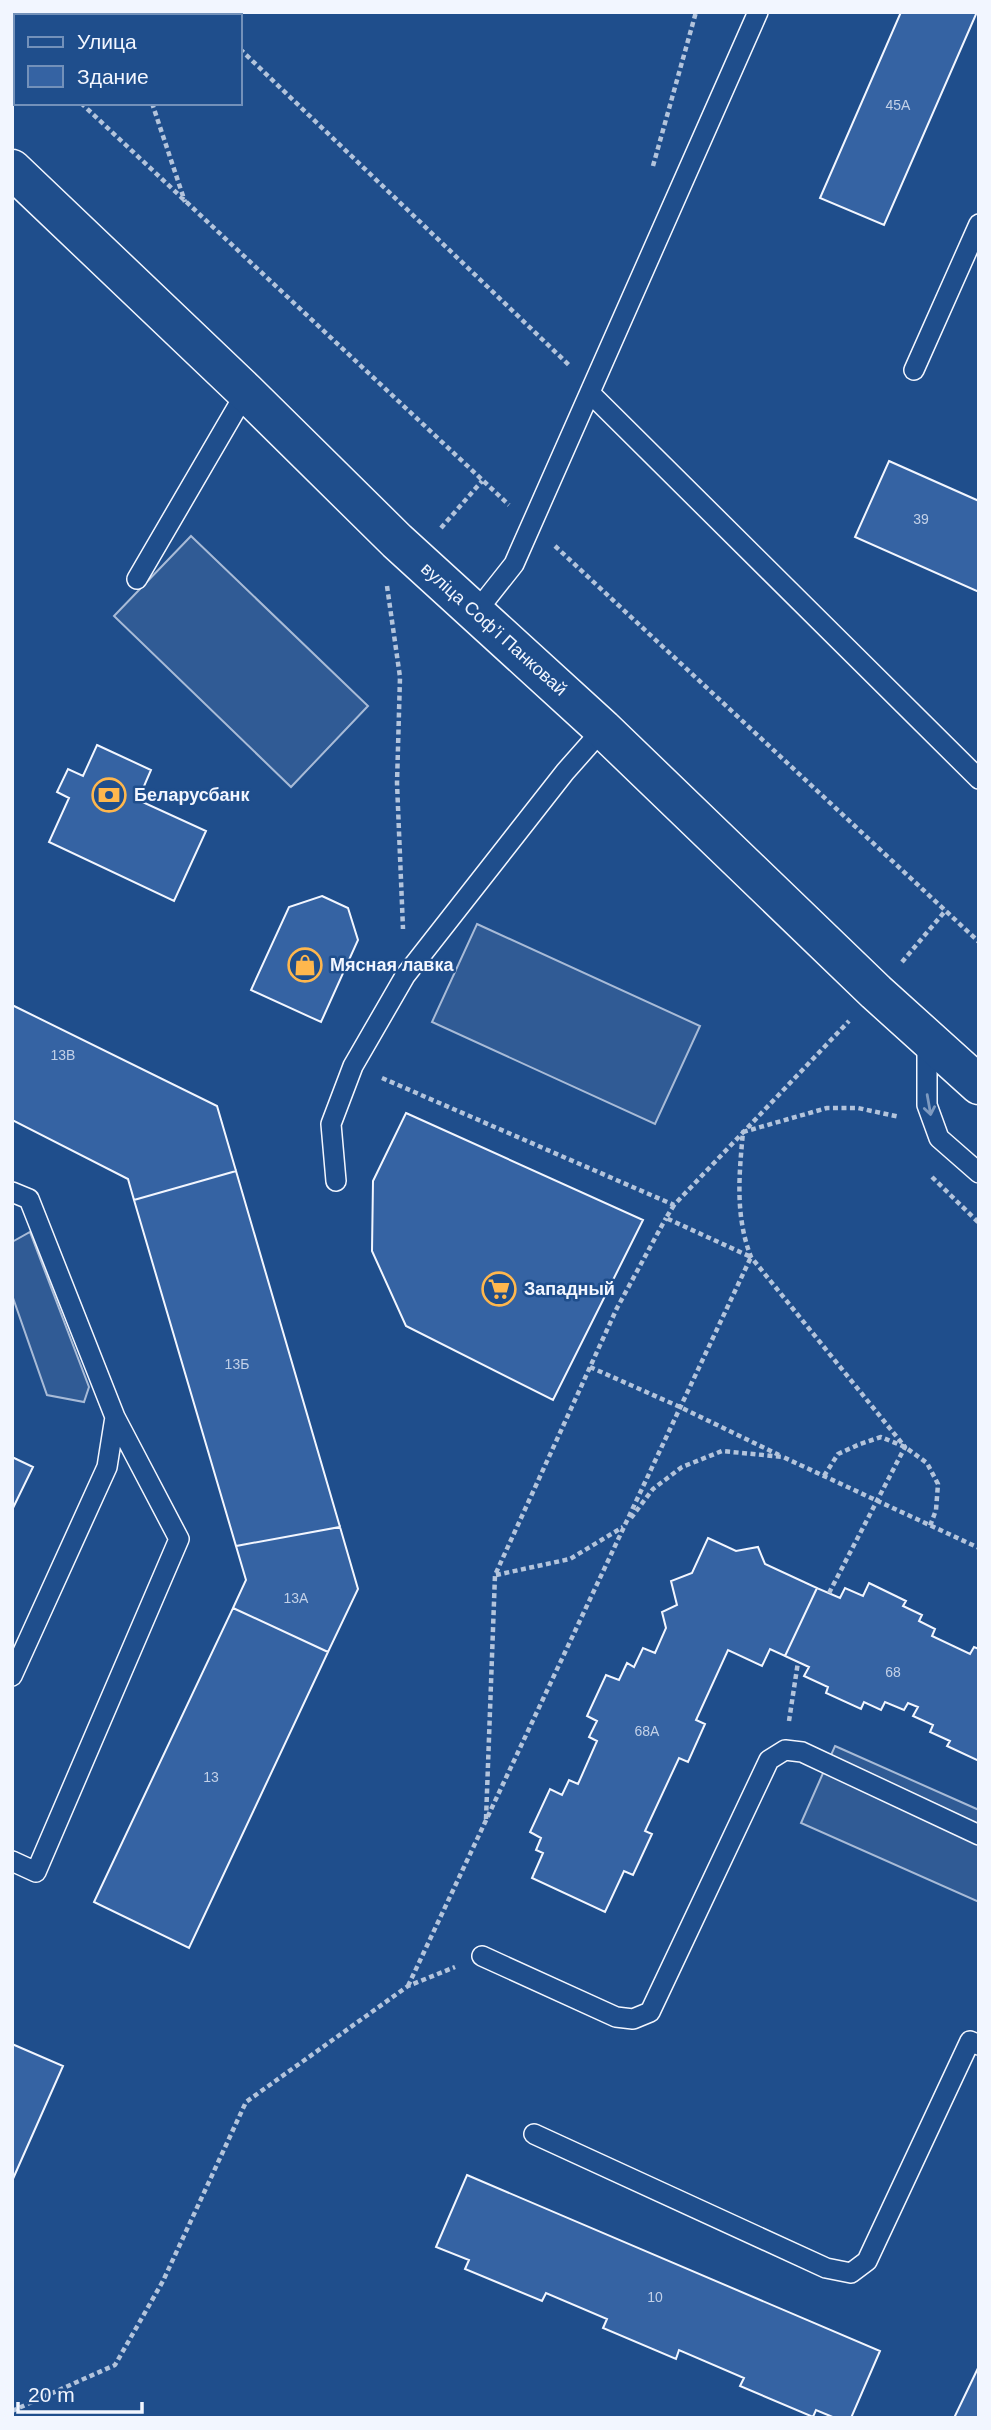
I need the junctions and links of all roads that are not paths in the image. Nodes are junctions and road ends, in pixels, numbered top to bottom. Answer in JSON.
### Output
{"nodes":[{"id":1,"x":758,"y":12,"type":"edge"},
{"id":2,"x":12,"y":169,"type":"edge"},
{"id":3,"x":979,"y":224,"type":"edge"},
{"id":4,"x":914,"y":370,"type":"dead end"},
{"id":5,"x":246,"y":392,"type":"junction"},
{"id":6,"x":590,"y":393,"type":"junction"},
{"id":7,"x":137,"y":579,"type":"dead end"},
{"id":8,"x":476,"y":612,"type":"junction"},
{"id":9,"x":603,"y":729,"type":"junction"},
{"id":10,"x":979,"y":779,"type":"edge"},
{"id":11,"x":927,"y":1037,"type":"junction"},
{"id":12,"x":979,"y":1085,"type":"edge"},
{"id":13,"x":979,"y":1173,"type":"edge"},
{"id":14,"x":336,"y":1181,"type":"dead end"},
{"id":15,"x":12,"y":1192,"type":"edge"},
{"id":16,"x":115,"y":1417,"type":"junction"},
{"id":17,"x":12,"y":1676,"type":"edge"},
{"id":18,"x":979,"y":1835,"type":"edge"},
{"id":19,"x":12,"y":1860,"type":"edge"},
{"id":20,"x":482,"y":1956,"type":"road end"},
{"id":21,"x":979,"y":2045,"type":"edge"},
{"id":22,"x":534,"y":2134,"type":"dead end"}],
"edges":[{"from":1,"to":6,"type":"lane"},
{"from":2,"to":5,"type":"main road","name":"вуліца Софʼі Панковай"},
{"from":3,"to":4,"type":"lane"},
{"from":5,"to":7,"type":"lane"},
{"from":5,"to":8,"type":"main road","name":"вуліца Софʼі Панковай"},
{"from":6,"to":8,"type":"lane"},
{"from":6,"to":10,"type":"lane"},
{"from":8,"to":9,"type":"main road","name":"вуліца Софʼі Панковай"},
{"from":9,"to":11,"type":"main road","name":"вуліца Софʼі Панковай"},
{"from":9,"to":14,"type":"lane"},
{"from":11,"to":12,"type":"main road","name":"вуліца Софʼі Панковай"},
{"from":11,"to":13,"type":"lane","one_way":true},
{"from":15,"to":16,"type":"lane"},
{"from":16,"to":17,"type":"lane"},
{"from":16,"to":19,"type":"lane"},
{"from":18,"to":20,"type":"lane"},
{"from":21,"to":22,"type":"lane"}]}
